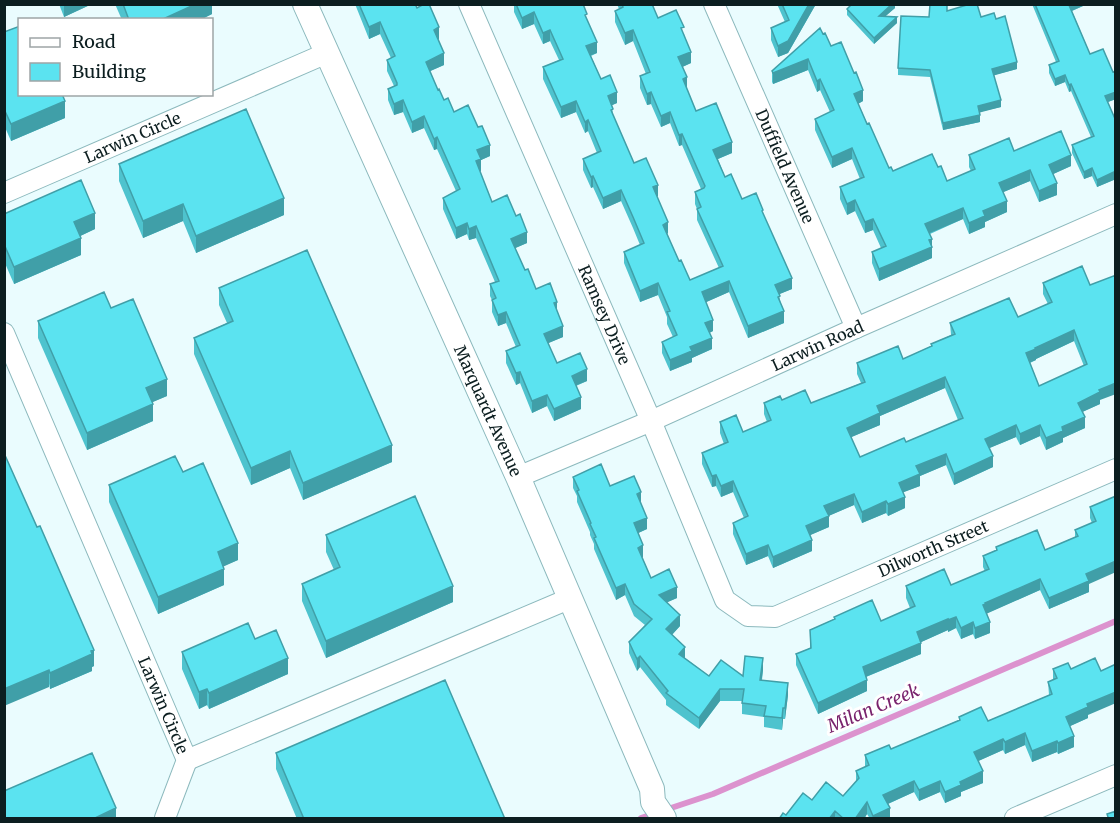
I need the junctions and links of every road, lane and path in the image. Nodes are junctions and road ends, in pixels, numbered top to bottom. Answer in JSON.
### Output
{"nodes":[{"id":1,"x":305,"y":4,"type":"edge"},
{"id":2,"x":469,"y":4,"type":"edge"},
{"id":3,"x":714,"y":4,"type":"edge"},
{"id":4,"x":327,"y":53,"type":"junction"},
{"id":5,"x":4,"y":193,"type":"edge"},
{"id":6,"x":1116,"y":214,"type":"edge"},
{"id":7,"x":856,"y":328,"type":"junction"},
{"id":8,"x":4,"y":333,"type":"edge"},
{"id":9,"x":651,"y":421,"type":"junction"},
{"id":10,"x":1116,"y":469,"type":"edge"},
{"id":11,"x":518,"y":477,"type":"junction"},
{"id":12,"x":571,"y":598,"type":"junction"},
{"id":13,"x":748,"y":616,"type":"joint"},
{"id":14,"x":187,"y":760,"type":"junction"},
{"id":15,"x":1116,"y":775,"type":"edge"},
{"id":16,"x":658,"y":810,"type":"edge"},
{"id":17,"x":165,"y":819,"type":"edge"},
{"id":18,"x":1016,"y":819,"type":"edge"}],
"edges":[{"from":1,"to":4,"type":"street","name":"Marquardt Avenue"},
{"from":2,"to":9,"type":"street","name":"Ramsey Drive"},
{"from":3,"to":7,"type":"street","name":"Duffield Avenue"},
{"from":4,"to":5,"type":"street","name":"Larwin Circle"},
{"from":4,"to":11,"type":"street","name":"Marquardt Avenue"},
{"from":6,"to":7,"type":"street","name":"Larwin Road"},
{"from":7,"to":9,"type":"street","name":"Larwin Road"},
{"from":8,"to":14,"type":"street","name":"Larwin Circle"},
{"from":9,"to":11,"type":"street","name":"Larwin Road"},
{"from":9,"to":13,"type":"street","name":"Ramsey Drive"},
{"from":10,"to":13,"type":"street","name":"Dilworth Street"},
{"from":11,"to":12,"type":"street","name":"Marquardt Avenue"},
{"from":12,"to":14,"type":"street","name":"Larwin Circle"},
{"from":12,"to":16,"type":"street","name":"Marquardt Avenue"},
{"from":14,"to":17,"type":"street"},
{"from":15,"to":18,"type":"street"}]}
